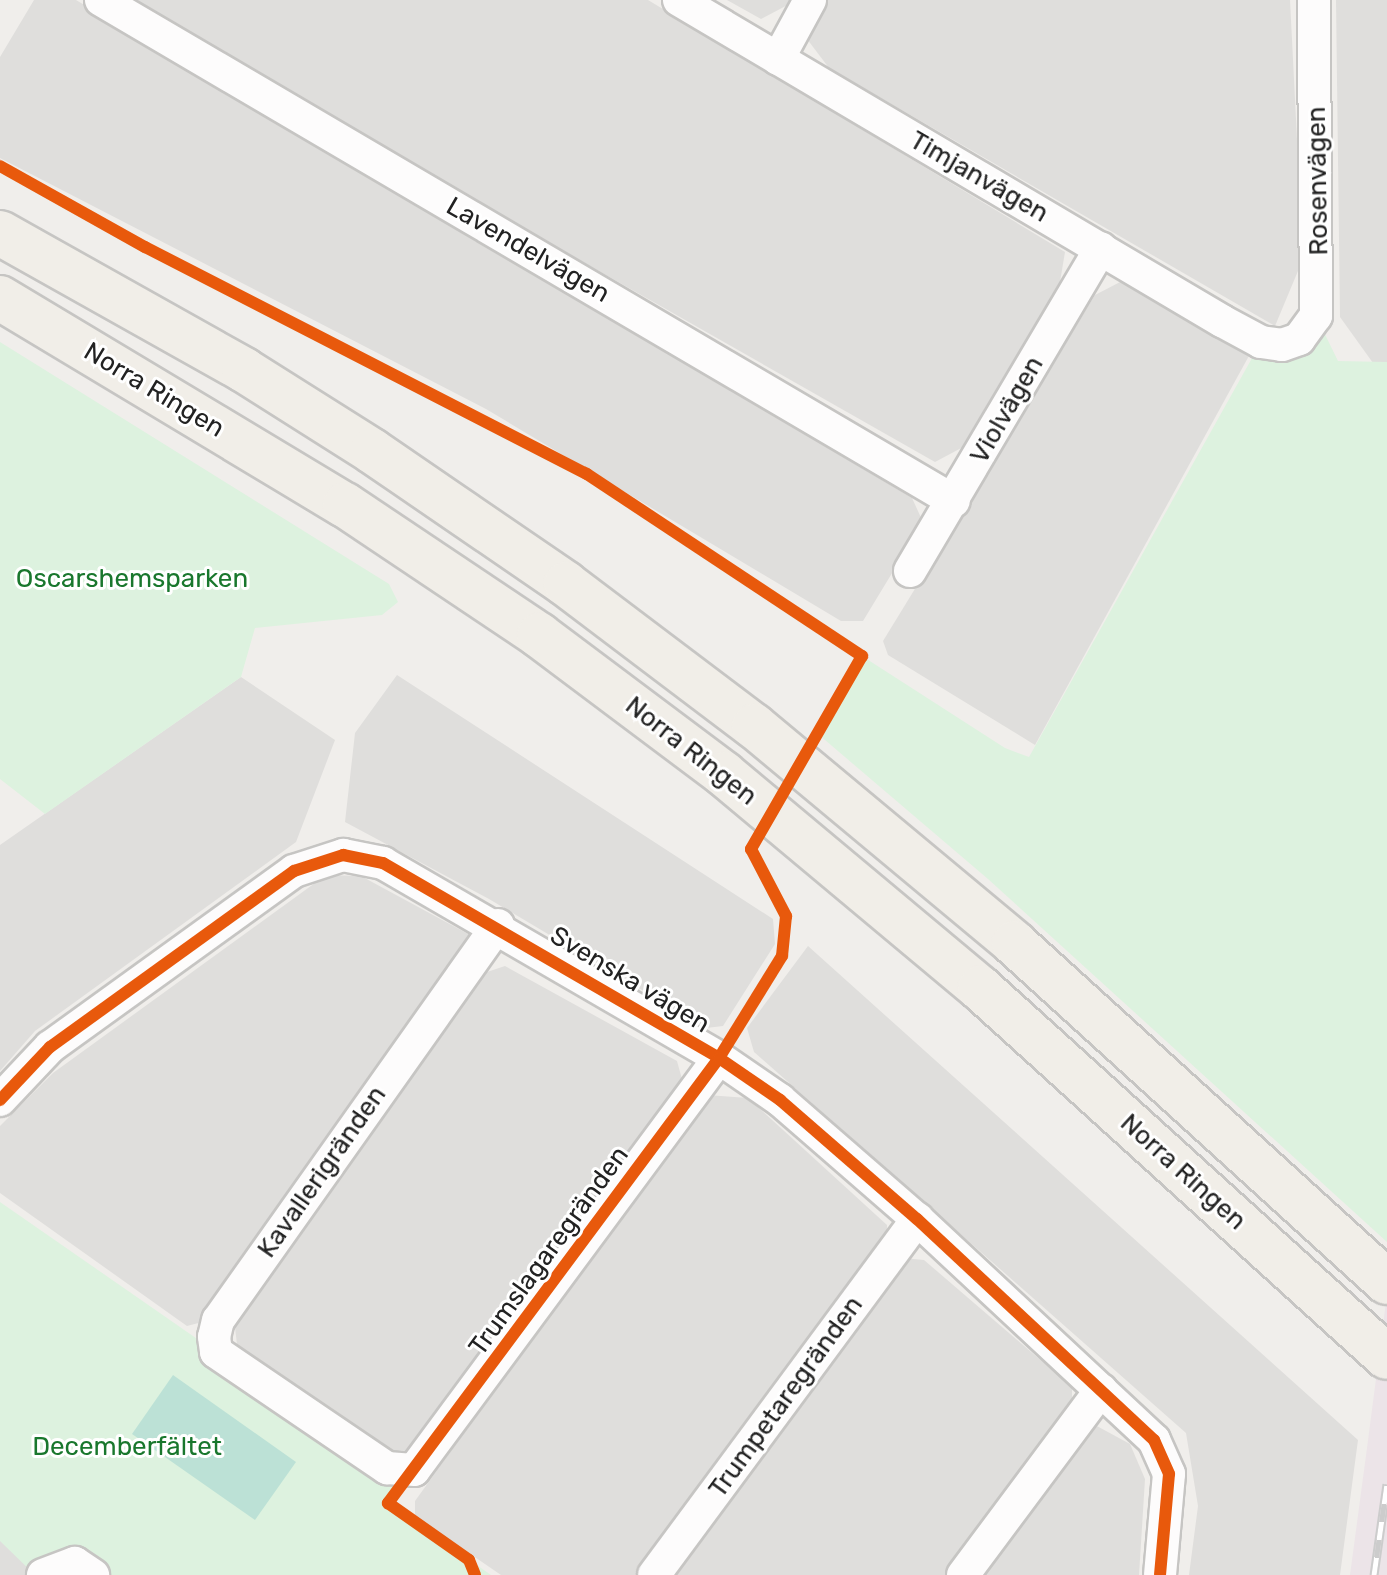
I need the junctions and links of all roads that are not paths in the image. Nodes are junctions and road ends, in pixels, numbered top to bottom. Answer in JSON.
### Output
{"nodes":[{"id":1,"x":101,"y":0,"type":"edge"},
{"id":2,"x":679,"y":0,"type":"edge"},
{"id":3,"x":810,"y":0,"type":"edge"},
{"id":4,"x":1314,"y":0,"type":"edge"},
{"id":5,"x":778,"y":59,"type":"junction"},
{"id":6,"x":0,"y":233,"type":"edge"},
{"id":7,"x":1101,"y":248,"type":"junction"},
{"id":8,"x":0,"y":298,"type":"edge"},
{"id":9,"x":1282,"y":345,"type":"joint"},
{"id":10,"x":954,"y":501,"type":"junction"},
{"id":11,"x":910,"y":571,"type":"dead end"},
{"id":12,"x":498,"y":925,"type":"junction"},
{"id":13,"x":719,"y":1058,"type":"junction"},
{"id":14,"x":0,"y":1100,"type":"edge"},
{"id":15,"x":917,"y":1219,"type":"junction"},
{"id":16,"x":1387,"y":1282,"type":"edge"},
{"id":17,"x":1387,"y":1357,"type":"edge"},
{"id":18,"x":1101,"y":1390,"type":"junction"},
{"id":19,"x":289,"y":1403,"type":"joint"},
{"id":20,"x":43,"y":1575,"type":"edge"},
{"id":21,"x":93,"y":1575,"type":"edge"},
{"id":22,"x":654,"y":1575,"type":"edge"},
{"id":23,"x":963,"y":1575,"type":"edge"},
{"id":24,"x":1160,"y":1575,"type":"edge"}],
"edges":[{"from":1,"to":10,"type":"street","name":"Lavendelvägen"},
{"from":2,"to":5,"type":"street","name":"Timjanvägen"},
{"from":3,"to":5,"type":"street"},
{"from":4,"to":9,"type":"street","name":"Rosenvägen"},
{"from":5,"to":7,"type":"street","name":"Timjanvägen"},
{"from":6,"to":16,"type":"main road"},
{"from":7,"to":9,"type":"street","name":"Timjanvägen"},
{"from":7,"to":10,"type":"street","name":"Violvägen"},
{"from":8,"to":17,"type":"main road","name":"Norra Ringen"},
{"from":10,"to":11,"type":"street","name":"Violvägen"},
{"from":12,"to":13,"type":"street","name":"Svenska vägen"},
{"from":12,"to":14,"type":"street","name":"Svenska vägen"},
{"from":12,"to":19,"type":"street","name":"Kavallerigränden"},
{"from":13,"to":15,"type":"street","name":"Svenska vägen"},
{"from":13,"to":19,"type":"street","name":"Trumslagaregränden"},
{"from":15,"to":18,"type":"street","name":"Svenska vägen"},
{"from":15,"to":22,"type":"street","name":"Trumpetaregränden"},
{"from":18,"to":23,"type":"street"},
{"from":18,"to":24,"type":"street","name":"Svenska vägen"},
{"from":20,"to":21,"type":"street"}]}
